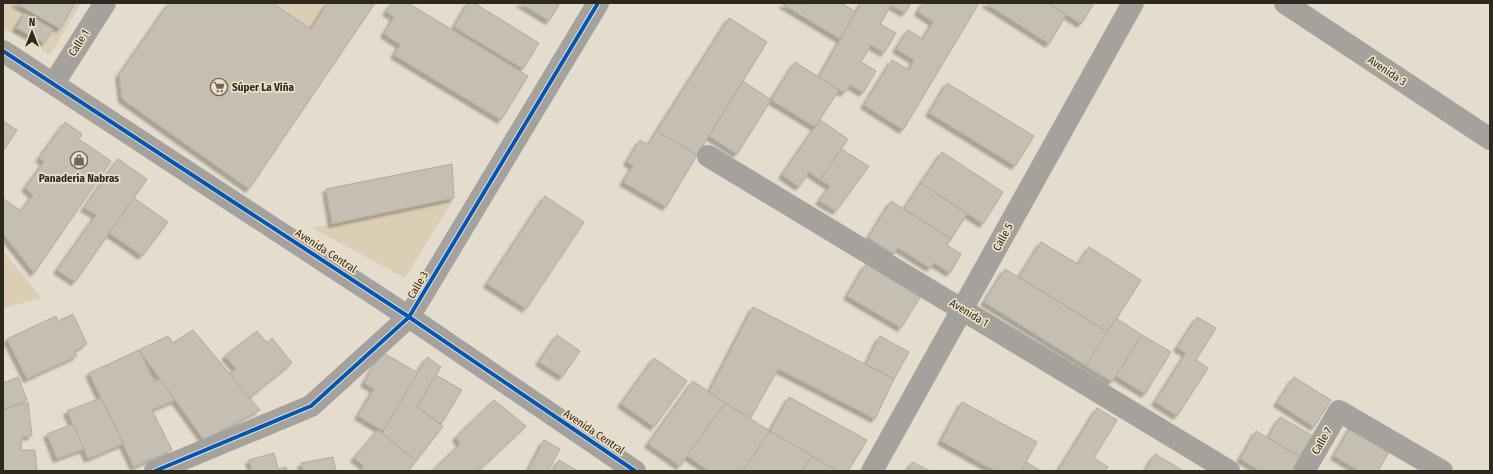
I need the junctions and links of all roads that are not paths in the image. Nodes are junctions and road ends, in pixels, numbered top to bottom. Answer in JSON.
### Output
{"nodes":[{"id":1,"x":105,"y":3,"type":"edge"},
{"id":2,"x":598,"y":3,"type":"edge"},
{"id":3,"x":1133,"y":3,"type":"edge"},
{"id":4,"x":1285,"y":3,"type":"edge"},
{"id":5,"x":3,"y":51,"type":"edge"},
{"id":6,"x":54,"y":83,"type":"junction"},
{"id":7,"x":1490,"y":139,"type":"edge"},
{"id":8,"x":708,"y":156,"type":"dead end"},
{"id":9,"x":963,"y":309,"type":"junction"},
{"id":10,"x":409,"y":316,"type":"junction"},
{"id":11,"x":155,"y":471,"type":"edge"},
{"id":12,"x":635,"y":471,"type":"edge"},
{"id":13,"x":872,"y":471,"type":"edge"},
{"id":14,"x":1229,"y":471,"type":"edge"},
{"id":15,"x":1304,"y":471,"type":"edge"},
{"id":16,"x":1442,"y":471,"type":"edge"}],
"edges":[{"from":1,"to":6,"type":"street","name":"Calle 1"},
{"from":2,"to":10,"type":"street","name":"Calle 3"},
{"from":3,"to":9,"type":"street","name":"Calle 5"},
{"from":4,"to":7,"type":"street","name":"Avenida 3"},
{"from":5,"to":6,"type":"street","name":"Avenida Central"},
{"from":6,"to":10,"type":"street","name":"Avenida Central"},
{"from":8,"to":9,"type":"street","name":"Avenida 1"},
{"from":9,"to":13,"type":"street","name":"Calle 5"},
{"from":9,"to":14,"type":"street","name":"Avenida 1"},
{"from":10,"to":11,"type":"street","name":"Calle 3"},
{"from":10,"to":12,"type":"street","name":"Avenida Central"},
{"from":15,"to":16,"type":"street","name":"Calle 7"}]}
